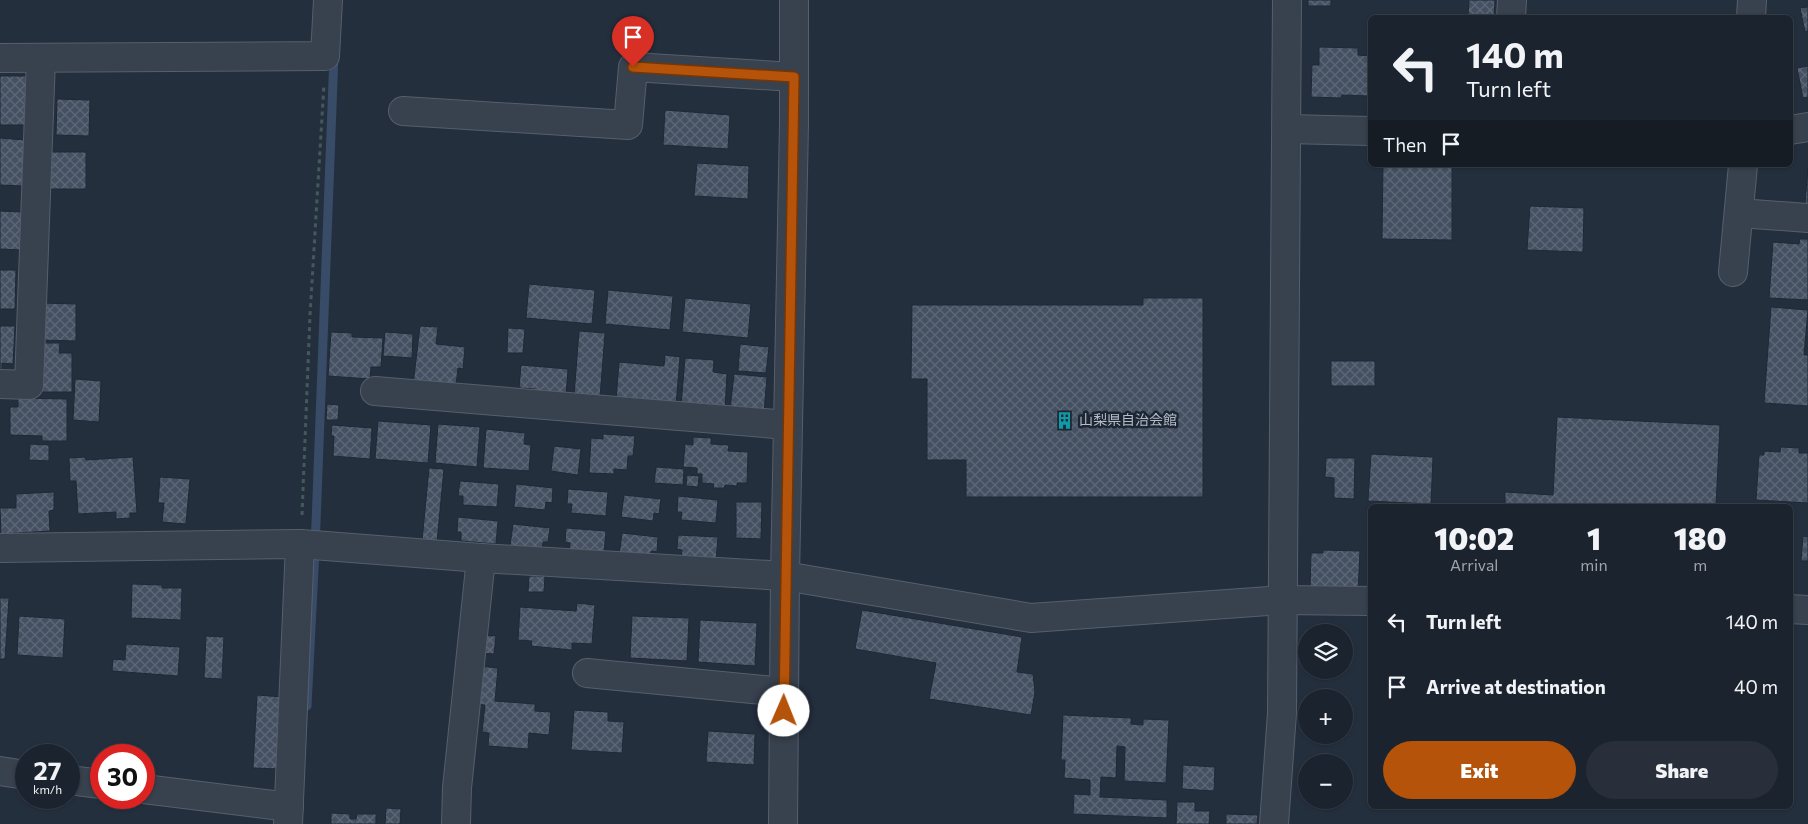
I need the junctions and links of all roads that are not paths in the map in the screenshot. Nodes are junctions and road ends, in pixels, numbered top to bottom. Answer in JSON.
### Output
{"nodes":[{"id":1,"x":328,"y":0,"type":"edge"},
{"id":2,"x":794,"y":0,"type":"edge"},
{"id":3,"x":1287,"y":0,"type":"edge"},
{"id":4,"x":1512,"y":0,"type":"edge"},
{"id":5,"x":1752,"y":0,"type":"edge"},
{"id":6,"x":1511,"y":15,"type":"edge"},
{"id":7,"x":1751,"y":15,"type":"edge"},
{"id":8,"x":0,"y":58,"type":"edge"},
{"id":9,"x":41,"y":58,"type":"junction"},
{"id":10,"x":794,"y":77,"type":"junction"},
{"id":11,"x":403,"y":110,"type":"dead end"},
{"id":12,"x":1808,"y":127,"type":"edge"},
{"id":13,"x":1287,"y":129,"type":"junction"},
{"id":14,"x":1793,"y":130,"type":"edge"},
{"id":15,"x":1368,"y":131,"type":"edge"},
{"id":16,"x":1743,"y":167,"type":"edge"},
{"id":17,"x":1738,"y":213,"type":"junction"},
{"id":18,"x":1808,"y":218,"type":"edge"},
{"id":19,"x":1733,"y":272,"type":"dead end"},
{"id":20,"x":0,"y":384,"type":"edge"},
{"id":21,"x":375,"y":391,"type":"dead end"},
{"id":22,"x":788,"y":425,"type":"junction"},
{"id":23,"x":300,"y":544,"type":"junction"},
{"id":24,"x":0,"y":548,"type":"edge"},
{"id":25,"x":481,"y":558,"type":"junction"},
{"id":26,"x":785,"y":576,"type":"junction"},
{"id":27,"x":1283,"y":600,"type":"junction"},
{"id":28,"x":1368,"y":601,"type":"edge"},
{"id":29,"x":1793,"y":609,"type":"edge"},
{"id":30,"x":1808,"y":610,"type":"edge"},
{"id":31,"x":587,"y":673,"type":"dead end"},
{"id":32,"x":784,"y":692,"type":"junction"},
{"id":33,"x":0,"y":771,"type":"edge"},
{"id":34,"x":15,"y":773,"type":"edge"},
{"id":35,"x":155,"y":791,"type":"edge"},
{"id":36,"x":288,"y":816,"type":"edge"},
{"id":37,"x":456,"y":824,"type":"edge"},
{"id":38,"x":783,"y":824,"type":"edge"},
{"id":39,"x":1274,"y":824,"type":"edge"}],
"edges":[{"from":1,"to":9,"type":"street"},
{"from":2,"to":10,"type":"street"},
{"from":3,"to":13,"type":"street"},
{"from":4,"to":6,"type":"street"},
{"from":5,"to":7,"type":"street"},
{"from":8,"to":9,"type":"street"},
{"from":9,"to":20,"type":"street"},
{"from":10,"to":11,"type":"street"},
{"from":10,"to":22,"type":"street"},
{"from":12,"to":14,"type":"street"},
{"from":13,"to":15,"type":"street"},
{"from":13,"to":27,"type":"street"},
{"from":16,"to":17,"type":"street"},
{"from":17,"to":18,"type":"street"},
{"from":17,"to":19,"type":"street"},
{"from":21,"to":22,"type":"street"},
{"from":22,"to":26,"type":"street"},
{"from":23,"to":24,"type":"street"},
{"from":23,"to":25,"type":"street"},
{"from":23,"to":36,"type":"street"},
{"from":25,"to":26,"type":"street"},
{"from":25,"to":37,"type":"street"},
{"from":26,"to":27,"type":"street"},
{"from":26,"to":32,"type":"street"},
{"from":27,"to":28,"type":"street"},
{"from":27,"to":39,"type":"street"},
{"from":29,"to":30,"type":"street"},
{"from":31,"to":32,"type":"street"},
{"from":32,"to":38,"type":"street"},
{"from":33,"to":34,"type":"street"},
{"from":35,"to":36,"type":"street"}]}
